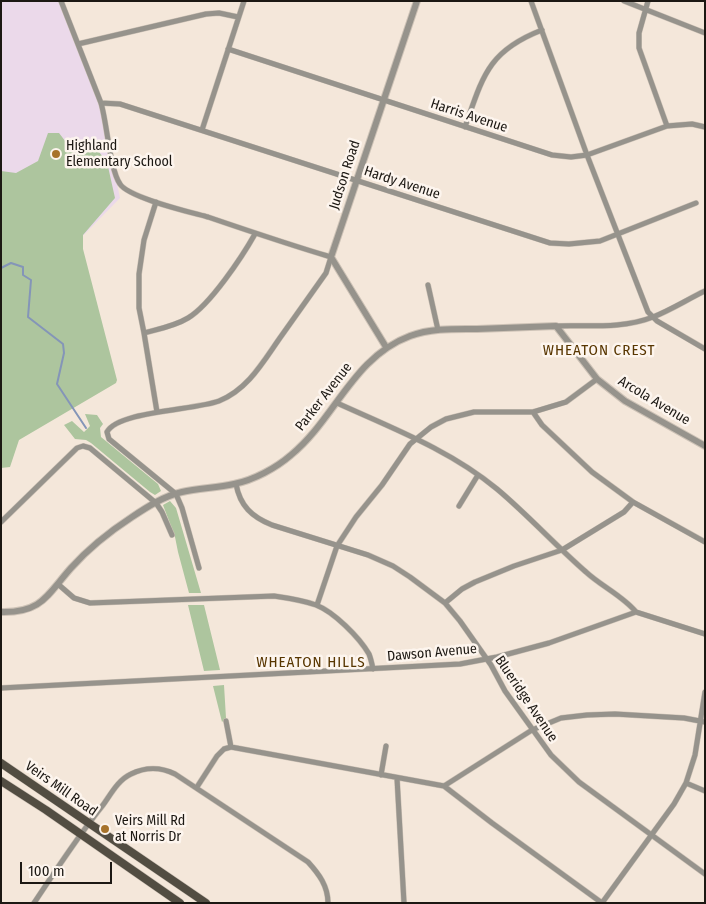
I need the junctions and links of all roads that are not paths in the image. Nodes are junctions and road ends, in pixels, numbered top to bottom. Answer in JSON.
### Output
{"nodes":[{"id":1,"x":61,"y":1,"type":"edge"},
{"id":2,"x":244,"y":1,"type":"edge"},
{"id":3,"x":417,"y":1,"type":"edge"},
{"id":4,"x":531,"y":1,"type":"edge"},
{"id":5,"x":624,"y":1,"type":"edge"},
{"id":6,"x":648,"y":1,"type":"edge"},
{"id":7,"x":645,"y":10,"type":"junction"},
{"id":8,"x":238,"y":17,"type":"junction"},
{"id":9,"x":542,"y":30,"type":"junction"},
{"id":10,"x":705,"y":34,"type":"edge"},
{"id":11,"x":78,"y":44,"type":"junction"},
{"id":12,"x":228,"y":49,"type":"junction"},
{"id":13,"x":384,"y":100,"type":"junction"},
{"id":14,"x":100,"y":103,"type":"junction"},
{"id":15,"x":667,"y":126,"type":"junction"},
{"id":16,"x":465,"y":127,"type":"junction"},
{"id":17,"x":705,"y":127,"type":"edge"},
{"id":18,"x":202,"y":130,"type":"junction"},
{"id":19,"x":588,"y":155,"type":"junction"},
{"id":20,"x":356,"y":180,"type":"junction"},
{"id":21,"x":156,"y":202,"type":"junction"},
{"id":22,"x":696,"y":203,"type":"dead end"},
{"id":23,"x":255,"y":234,"type":"junction"},
{"id":24,"x":618,"y":234,"type":"junction"},
{"id":25,"x":331,"y":257,"type":"junction"},
{"id":26,"x":428,"y":285,"type":"dead end"},
{"id":27,"x":705,"y":291,"type":"edge"},
{"id":28,"x":653,"y":318,"type":"junction"},
{"id":29,"x":556,"y":326,"type":"junction"},
{"id":30,"x":438,"y":330,"type":"junction"},
{"id":31,"x":144,"y":333,"type":"junction"},
{"id":32,"x":386,"y":347,"type":"junction"},
{"id":33,"x":705,"y":349,"type":"edge"},
{"id":34,"x":596,"y":379,"type":"junction"},
{"id":35,"x":337,"y":403,"type":"junction"},
{"id":36,"x":156,"y":412,"type":"junction"},
{"id":37,"x":533,"y":412,"type":"junction"},
{"id":38,"x":417,"y":439,"type":"junction"},
{"id":39,"x":705,"y":446,"type":"edge"},
{"id":40,"x":478,"y":475,"type":"junction"},
{"id":41,"x":236,"y":484,"type":"junction"},
{"id":42,"x":176,"y":494,"type":"junction"},
{"id":43,"x":633,"y":502,"type":"junction"},
{"id":44,"x":156,"y":503,"type":"junction"},
{"id":45,"x":459,"y":506,"type":"dead end"},
{"id":46,"x":1,"y":522,"type":"edge"},
{"id":47,"x":172,"y":535,"type":"dead end"},
{"id":48,"x":705,"y":542,"type":"edge"},
{"id":49,"x":337,"y":546,"type":"junction"},
{"id":50,"x":562,"y":550,"type":"junction"},
{"id":51,"x":199,"y":568,"type":"dead end"},
{"id":52,"x":59,"y":585,"type":"junction"},
{"id":53,"x":445,"y":604,"type":"junction"},
{"id":54,"x":317,"y":605,"type":"junction"},
{"id":55,"x":1,"y":612,"type":"edge"},
{"id":56,"x":636,"y":612,"type":"junction"},
{"id":57,"x":705,"y":634,"type":"edge"},
{"id":58,"x":485,"y":659,"type":"junction"},
{"id":59,"x":373,"y":669,"type":"junction"},
{"id":60,"x":1,"y":688,"type":"edge"},
{"id":61,"x":705,"y":692,"type":"edge"},
{"id":62,"x":226,"y":721,"type":"dead end"},
{"id":63,"x":703,"y":721,"type":"edge"},
{"id":64,"x":532,"y":730,"type":"junction"},
{"id":65,"x":386,"y":746,"type":"dead end"},
{"id":66,"x":231,"y":747,"type":"junction"},
{"id":67,"x":1,"y":763,"type":"edge"},
{"id":68,"x":382,"y":775,"type":"junction"},
{"id":69,"x":397,"y":778,"type":"junction"},
{"id":70,"x":1,"y":781,"type":"edge"},
{"id":71,"x":686,"y":783,"type":"junction"},
{"id":72,"x":444,"y":786,"type":"junction"},
{"id":73,"x":197,"y":787,"type":"junction"},
{"id":74,"x":705,"y":790,"type":"edge"},
{"id":75,"x":87,"y":825,"type":"junction"},
{"id":76,"x":80,"y":835,"type":"junction"},
{"id":77,"x":651,"y":835,"type":"junction"},
{"id":78,"x":705,"y":874,"type":"edge"},
{"id":79,"x":34,"y":903,"type":"edge"},
{"id":80,"x":180,"y":903,"type":"edge"},
{"id":81,"x":206,"y":903,"type":"edge"},
{"id":82,"x":328,"y":903,"type":"edge"},
{"id":83,"x":404,"y":903,"type":"edge"},
{"id":84,"x":602,"y":903,"type":"edge"}],
"edges":[{"from":1,"to":11,"type":"street"},
{"from":2,"to":8,"type":"street"},
{"from":3,"to":13,"type":"street","name":"Judson Road"},
{"from":4,"to":9,"type":"street"},
{"from":5,"to":7,"type":"street"},
{"from":6,"to":7,"type":"street"},
{"from":7,"to":10,"type":"street"},
{"from":7,"to":15,"type":"street"},
{"from":8,"to":11,"type":"street"},
{"from":8,"to":12,"type":"street"},
{"from":9,"to":16,"type":"street"},
{"from":9,"to":19,"type":"street"},
{"from":11,"to":14,"type":"street"},
{"from":12,"to":13,"type":"street","name":"Harris Avenue"},
{"from":12,"to":18,"type":"street"},
{"from":13,"to":16,"type":"street","name":"Harris Avenue"},
{"from":13,"to":20,"type":"street","name":"Judson Road"},
{"from":14,"to":18,"type":"street","name":"Hardy Avenue"},
{"from":14,"to":21,"type":"street"},
{"from":15,"to":17,"type":"street","name":"Harris Avenue"},
{"from":15,"to":19,"type":"street","name":"Harris Avenue"},
{"from":16,"to":19,"type":"street","name":"Harris Avenue"},
{"from":18,"to":20,"type":"street","name":"Hardy Avenue"},
{"from":19,"to":24,"type":"street"},
{"from":20,"to":24,"type":"street","name":"Hardy Avenue"},
{"from":20,"to":25,"type":"street","name":"Judson Road"},
{"from":21,"to":23,"type":"street"},
{"from":21,"to":31,"type":"street"},
{"from":22,"to":24,"type":"street","name":"Hardy Avenue"},
{"from":23,"to":25,"type":"street"},
{"from":23,"to":31,"type":"street"},
{"from":24,"to":28,"type":"street"},
{"from":25,"to":32,"type":"street"},
{"from":25,"to":36,"type":"street"},
{"from":26,"to":30,"type":"street"},
{"from":27,"to":28,"type":"street","name":"Parker Avenue"},
{"from":28,"to":29,"type":"street","name":"Parker Avenue"},
{"from":28,"to":33,"type":"street"},
{"from":29,"to":30,"type":"street","name":"Parker Avenue"},
{"from":29,"to":34,"type":"street","name":"Arcola Avenue"},
{"from":30,"to":32,"type":"street","name":"Parker Avenue"},
{"from":31,"to":36,"type":"street"},
{"from":32,"to":35,"type":"street","name":"Parker Avenue"},
{"from":34,"to":37,"type":"street"},
{"from":34,"to":39,"type":"street","name":"Arcola Avenue"},
{"from":35,"to":38,"type":"street"},
{"from":35,"to":41,"type":"street","name":"Parker Avenue"},
{"from":36,"to":42,"type":"street"},
{"from":37,"to":38,"type":"street"},
{"from":37,"to":43,"type":"street"},
{"from":38,"to":40,"type":"street"},
{"from":38,"to":49,"type":"street"},
{"from":40,"to":45,"type":"street"},
{"from":40,"to":50,"type":"street"},
{"from":41,"to":42,"type":"street","name":"Parker Avenue"},
{"from":41,"to":49,"type":"street","name":"Blueridge Avenue"},
{"from":42,"to":44,"type":"street","name":"Parker Avenue"},
{"from":42,"to":51,"type":"street"},
{"from":43,"to":48,"type":"street"},
{"from":43,"to":50,"type":"street"},
{"from":44,"to":46,"type":"street"},
{"from":44,"to":47,"type":"street"},
{"from":44,"to":52,"type":"street","name":"Parker Avenue"},
{"from":49,"to":53,"type":"street","name":"Blueridge Avenue"},
{"from":49,"to":54,"type":"street"},
{"from":50,"to":53,"type":"street"},
{"from":50,"to":56,"type":"street"},
{"from":52,"to":54,"type":"street"},
{"from":52,"to":55,"type":"street","name":"Parker Avenue"},
{"from":53,"to":58,"type":"street","name":"Blueridge Avenue"},
{"from":54,"to":59,"type":"street"},
{"from":56,"to":57,"type":"street"},
{"from":56,"to":58,"type":"street","name":"Dawson Avenue"},
{"from":58,"to":59,"type":"street","name":"Dawson Avenue"},
{"from":58,"to":64,"type":"street","name":"Blueridge Avenue"},
{"from":59,"to":60,"type":"street","name":"Dawson Avenue"},
{"from":61,"to":63,"type":"street"},
{"from":62,"to":66,"type":"street"},
{"from":63,"to":64,"type":"street"},
{"from":63,"to":71,"type":"street"},
{"from":64,"to":72,"type":"street"},
{"from":64,"to":77,"type":"street","name":"Blueridge Avenue"},
{"from":65,"to":68,"type":"street"},
{"from":66,"to":68,"type":"street"},
{"from":66,"to":73,"type":"street"},
{"from":67,"to":75,"type":"main road","name":"Veirs Mill Road"},
{"from":68,"to":69,"type":"street"},
{"from":69,"to":72,"type":"street"},
{"from":69,"to":83,"type":"street"},
{"from":70,"to":76,"type":"main road","name":"Veirs Mill Road"},
{"from":71,"to":74,"type":"street"},
{"from":71,"to":77,"type":"street"},
{"from":72,"to":84,"type":"street"},
{"from":73,"to":75,"type":"street"},
{"from":73,"to":82,"type":"street"},
{"from":75,"to":76,"type":"street"},
{"from":75,"to":81,"type":"main road","name":"Veirs Mill Road"},
{"from":76,"to":79,"type":"street"},
{"from":76,"to":80,"type":"main road","name":"Veirs Mill Road"},
{"from":77,"to":78,"type":"street","name":"Blueridge Avenue"},
{"from":77,"to":84,"type":"street"}]}
